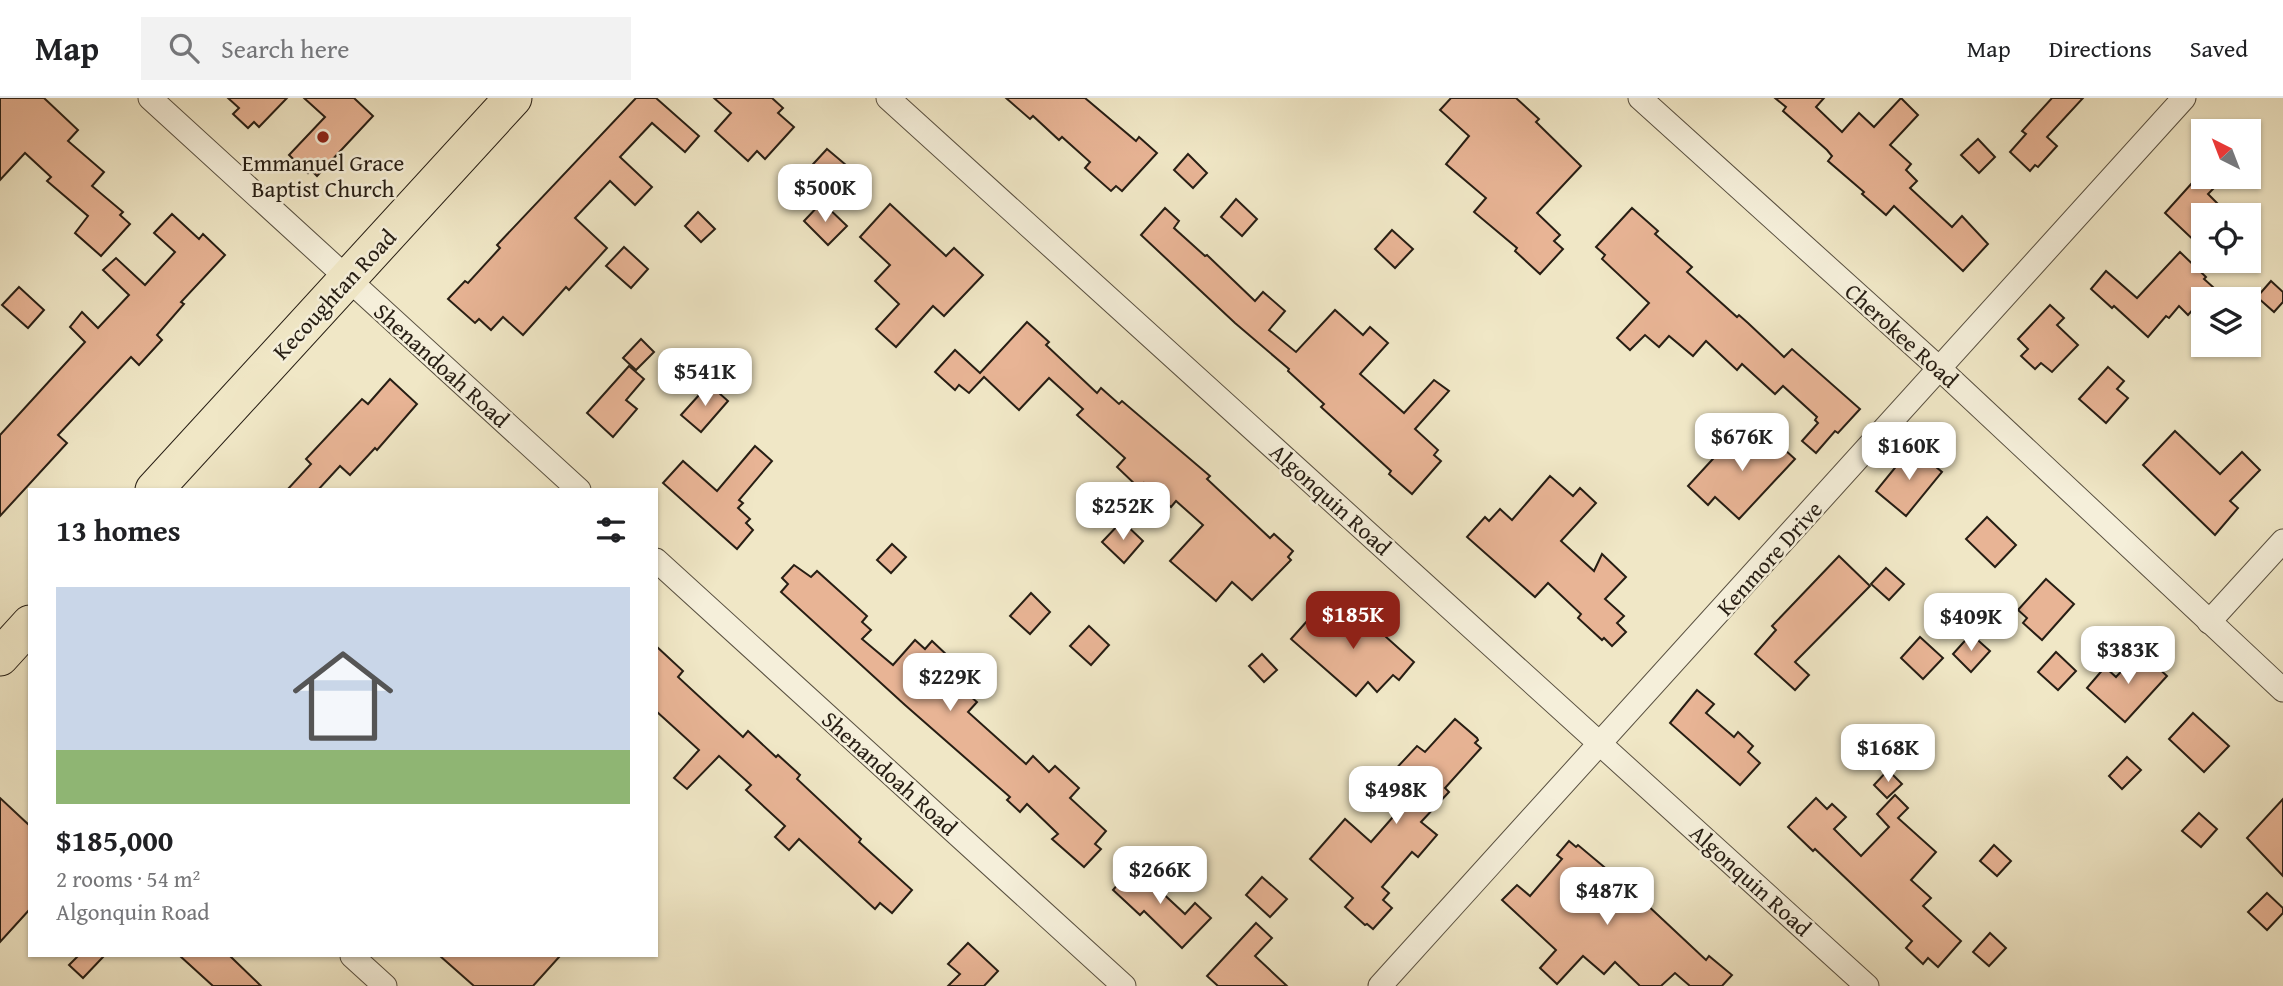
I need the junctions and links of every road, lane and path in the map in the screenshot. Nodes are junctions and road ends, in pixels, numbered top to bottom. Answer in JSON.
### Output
{"nodes":[{"id":1,"x":150,"y":98,"type":"edge"},
{"id":2,"x":513,"y":98,"type":"edge"},
{"id":3,"x":888,"y":98,"type":"edge"},
{"id":4,"x":1640,"y":98,"type":"edge"},
{"id":5,"x":2184,"y":98,"type":"edge"},
{"id":6,"x":348,"y":280,"type":"junction"},
{"id":7,"x":1940,"y":369,"type":"junction"},
{"id":8,"x":156,"y":488,"type":"edge"},
{"id":9,"x":577,"y":488,"type":"edge"},
{"id":10,"x":2283,"y":541,"type":"edge"},
{"id":11,"x":658,"y":562,"type":"edge"},
{"id":12,"x":2209,"y":622,"type":"junction"},
{"id":13,"x":2283,"y":690,"type":"edge"},
{"id":14,"x":1601,"y":743,"type":"junction"},
{"id":15,"x":353,"y":957,"type":"edge"},
{"id":16,"x":385,"y":986,"type":"edge"},
{"id":17,"x":1124,"y":986,"type":"edge"},
{"id":18,"x":1380,"y":986,"type":"edge"},
{"id":19,"x":1867,"y":986,"type":"edge"}],
"edges":[{"from":1,"to":6,"type":"street","name":"Shenandoah Road"},
{"from":2,"to":6,"type":"main road","name":"Kecoughtan Road"},
{"from":3,"to":14,"type":"street","name":"Algonquin Road"},
{"from":4,"to":7,"type":"street","name":"Cherokee Road"},
{"from":5,"to":7,"type":"street","name":"Kenmore Drive"},
{"from":6,"to":8,"type":"main road","name":"Kecoughtan Road"},
{"from":6,"to":9,"type":"street","name":"Shenandoah Road"},
{"from":7,"to":12,"type":"street","name":"Cherokee Road"},
{"from":7,"to":14,"type":"street","name":"Kenmore Drive"},
{"from":10,"to":12,"type":"street"},
{"from":11,"to":17,"type":"street","name":"Shenandoah Road"},
{"from":12,"to":13,"type":"street","name":"Cherokee Road"},
{"from":14,"to":18,"type":"street","name":"Kenmore Drive"},
{"from":14,"to":19,"type":"street","name":"Algonquin Road"},
{"from":15,"to":16,"type":"street"}]}
